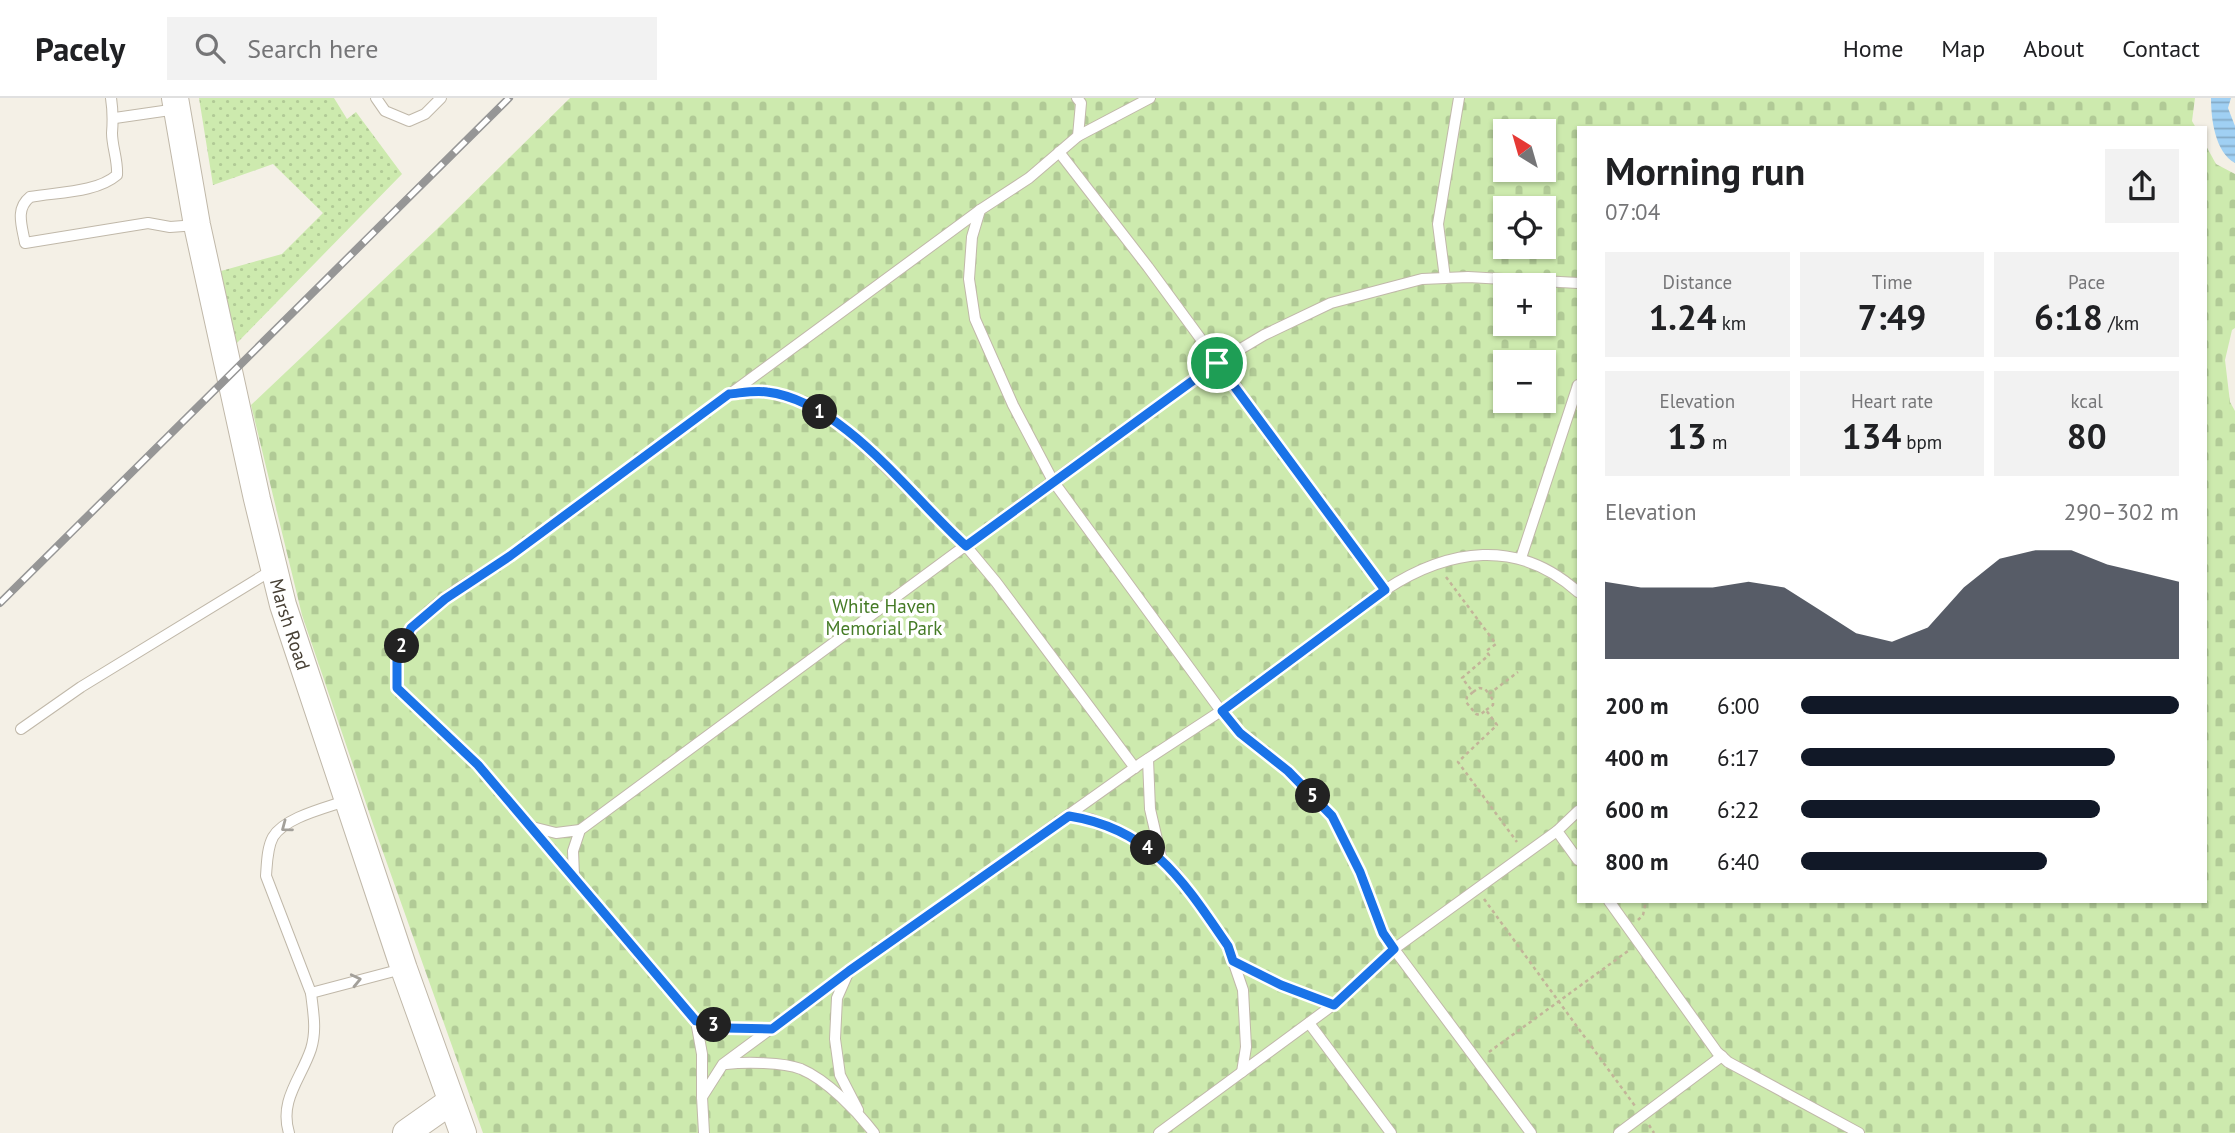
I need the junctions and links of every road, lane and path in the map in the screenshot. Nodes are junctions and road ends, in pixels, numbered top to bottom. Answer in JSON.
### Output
{"nodes":[{"id":1,"x":111,"y":98,"type":"edge"},
{"id":2,"x":376,"y":98,"type":"edge"},
{"id":3,"x":441,"y":98,"type":"edge"},
{"id":4,"x":1077,"y":98,"type":"edge"},
{"id":5,"x":1150,"y":98,"type":"edge"},
{"id":6,"x":1460,"y":98,"type":"edge"},
{"id":7,"x":176,"y":103,"type":"edge"},
{"id":8,"x":115,"y":118,"type":"junction"},
{"id":9,"x":1078,"y":136,"type":"junction"},
{"id":10,"x":1059,"y":152,"type":"junction"},
{"id":11,"x":980,"y":210,"type":"junction"},
{"id":12,"x":197,"y":225,"type":"junction"},
{"id":13,"x":1445,"y":278,"type":"junction"},
{"id":14,"x":1577,"y":283,"type":"edge"},
{"id":15,"x":1217,"y":363,"type":"junction"},
{"id":16,"x":1577,"y":388,"type":"edge"},
{"id":17,"x":729,"y":394,"type":"junction"},
{"id":18,"x":1053,"y":481,"type":"junction"},
{"id":19,"x":966,"y":546,"type":"junction"},
{"id":20,"x":1521,"y":558,"type":"junction"},
{"id":21,"x":1436,"y":563,"type":"junction"},
{"id":22,"x":274,"y":569,"type":"junction"},
{"id":23,"x":1385,"y":590,"type":"junction"},
{"id":24,"x":1577,"y":591,"type":"edge"},
{"id":25,"x":1518,"y":673,"type":"dead end"},
{"id":26,"x":1473,"y":692,"type":"junction"},
{"id":27,"x":1489,"y":694,"type":"junction"},
{"id":28,"x":1486,"y":710,"type":"junction"},
{"id":29,"x":1222,"y":711,"type":"junction"},
{"id":30,"x":21,"y":729,"type":"dead end"},
{"id":31,"x":1148,"y":759,"type":"junction"},
{"id":32,"x":1135,"y":768,"type":"junction"},
{"id":33,"x":348,"y":800,"type":"junction"},
{"id":34,"x":1577,"y":812,"type":"edge"},
{"id":35,"x":1069,"y":816,"type":"junction"},
{"id":36,"x":532,"y":827,"type":"junction"},
{"id":37,"x":580,"y":831,"type":"junction"},
{"id":38,"x":1557,"y":831,"type":"junction"},
{"id":39,"x":1525,"y":853,"type":"junction"},
{"id":40,"x":1577,"y":859,"type":"edge"},
{"id":41,"x":1162,"y":861,"type":"junction"},
{"id":42,"x":574,"y":876,"type":"junction"},
{"id":43,"x":1476,"y":888,"type":"junction"},
{"id":44,"x":1610,"y":903,"type":"edge"},
{"id":45,"x":1646,"y":903,"type":"edge"},
{"id":46,"x":1629,"y":928,"type":"junction"},
{"id":47,"x":1639,"y":943,"type":"junction"},
{"id":48,"x":1394,"y":949,"type":"junction"},
{"id":49,"x":1233,"y":961,"type":"junction"},
{"id":50,"x":404,"y":969,"type":"junction"},
{"id":51,"x":849,"y":971,"type":"junction"},
{"id":52,"x":311,"y":993,"type":"junction"},
{"id":53,"x":1558,"y":1001,"type":"junction"},
{"id":54,"x":1334,"y":1005,"type":"junction"},
{"id":55,"x":696,"y":1021,"type":"junction"},
{"id":56,"x":1309,"y":1023,"type":"junction"},
{"id":57,"x":772,"y":1029,"type":"junction"},
{"id":58,"x":1722,"y":1056,"type":"junction"},
{"id":59,"x":1477,"y":1061,"type":"junction"},
{"id":60,"x":723,"y":1064,"type":"junction"},
{"id":61,"x":1242,"y":1072,"type":"junction"},
{"id":62,"x":702,"y":1097,"type":"junction"},
{"id":63,"x":450,"y":1102,"type":"junction"},
{"id":64,"x":1638,"y":1109,"type":"dead end"},
{"id":65,"x":861,"y":1116,"type":"junction"},
{"id":66,"x":289,"y":1133,"type":"edge"},
{"id":67,"x":406,"y":1133,"type":"edge"},
{"id":68,"x":463,"y":1133,"type":"edge"},
{"id":69,"x":704,"y":1133,"type":"edge"},
{"id":70,"x":874,"y":1133,"type":"edge"},
{"id":71,"x":1159,"y":1133,"type":"edge"},
{"id":72,"x":1391,"y":1133,"type":"edge"},
{"id":73,"x":1531,"y":1133,"type":"edge"},
{"id":74,"x":1619,"y":1133,"type":"edge"},
{"id":75,"x":1858,"y":1133,"type":"edge"}],
"edges":[{"from":1,"to":8,"type":"lane"},
{"from":2,"to":3,"type":"lane"},
{"from":4,"to":9,"type":"lane"},
{"from":5,"to":9,"type":"lane"},
{"from":6,"to":13,"type":"lane"},
{"from":7,"to":8,"type":"lane"},
{"from":7,"to":12,"type":"street","name":"Marsh Road"},
{"from":8,"to":12,"type":"lane"},
{"from":9,"to":10,"type":"lane"},
{"from":10,"to":11,"type":"lane"},
{"from":10,"to":15,"type":"lane"},
{"from":11,"to":17,"type":"lane"},
{"from":11,"to":18,"type":"lane"},
{"from":12,"to":22,"type":"street","name":"Marsh Road"},
{"from":13,"to":14,"type":"lane"},
{"from":13,"to":15,"type":"lane"},
{"from":15,"to":18,"type":"lane"},
{"from":15,"to":23,"type":"lane"},
{"from":16,"to":20,"type":"lane"},
{"from":17,"to":19,"type":"lane"},
{"from":17,"to":36,"type":"lane"},
{"from":18,"to":19,"type":"lane"},
{"from":18,"to":29,"type":"lane"},
{"from":19,"to":32,"type":"lane"},
{"from":19,"to":37,"type":"lane"},
{"from":20,"to":21,"type":"lane"},
{"from":20,"to":24,"type":"lane"},
{"from":21,"to":23,"type":"lane"},
{"from":21,"to":26,"type":"path"},
{"from":22,"to":30,"type":"lane"},
{"from":22,"to":33,"type":"street","name":"Marsh Road"},
{"from":23,"to":29,"type":"lane"},
{"from":25,"to":27,"type":"path"},
{"from":26,"to":27,"type":"path"},
{"from":26,"to":28,"type":"path"},
{"from":27,"to":28,"type":"path"},
{"from":28,"to":39,"type":"path"},
{"from":29,"to":31,"type":"lane"},
{"from":29,"to":48,"type":"lane"},
{"from":31,"to":32,"type":"lane"},
{"from":31,"to":41,"type":"lane"},
{"from":32,"to":35,"type":"lane"},
{"from":33,"to":50,"type":"street","name":"Marsh Road"},
{"from":33,"to":52,"type":"lane","one_way":true},
{"from":34,"to":38,"type":"lane"},
{"from":35,"to":41,"type":"lane"},
{"from":35,"to":51,"type":"lane"},
{"from":36,"to":37,"type":"lane"},
{"from":36,"to":42,"type":"lane"},
{"from":37,"to":42,"type":"lane"},
{"from":38,"to":39,"type":"lane"},
{"from":38,"to":40,"type":"lane"},
{"from":39,"to":43,"type":"lane"},
{"from":41,"to":49,"type":"lane"},
{"from":42,"to":55,"type":"lane"},
{"from":43,"to":48,"type":"lane"},
{"from":43,"to":53,"type":"path"},
{"from":44,"to":46,"type":"lane"},
{"from":45,"to":46,"type":"path"},
{"from":46,"to":47,"type":"lane"},
{"from":47,"to":53,"type":"path"},
{"from":47,"to":58,"type":"lane"},
{"from":48,"to":54,"type":"lane"},
{"from":48,"to":59,"type":"lane"},
{"from":49,"to":54,"type":"lane"},
{"from":49,"to":61,"type":"lane"},
{"from":52,"to":50,"type":"lane","one_way":true},
{"from":50,"to":63,"type":"street","name":"Marsh Road"},
{"from":51,"to":57,"type":"lane"},
{"from":51,"to":65,"type":"lane"},
{"from":52,"to":66,"type":"lane"},
{"from":53,"to":59,"type":"path"},
{"from":53,"to":64,"type":"path"},
{"from":54,"to":56,"type":"lane"},
{"from":55,"to":57,"type":"lane"},
{"from":55,"to":62,"type":"lane"},
{"from":56,"to":61,"type":"lane"},
{"from":56,"to":72,"type":"lane"},
{"from":57,"to":60,"type":"lane"},
{"from":58,"to":74,"type":"lane"},
{"from":58,"to":75,"type":"lane"},
{"from":59,"to":73,"type":"lane"},
{"from":60,"to":62,"type":"lane"},
{"from":60,"to":65,"type":"lane"},
{"from":61,"to":71,"type":"lane"},
{"from":62,"to":69,"type":"lane"},
{"from":63,"to":67,"type":"street"},
{"from":63,"to":68,"type":"street","name":"Marsh Road"},
{"from":65,"to":70,"type":"lane"}]}
